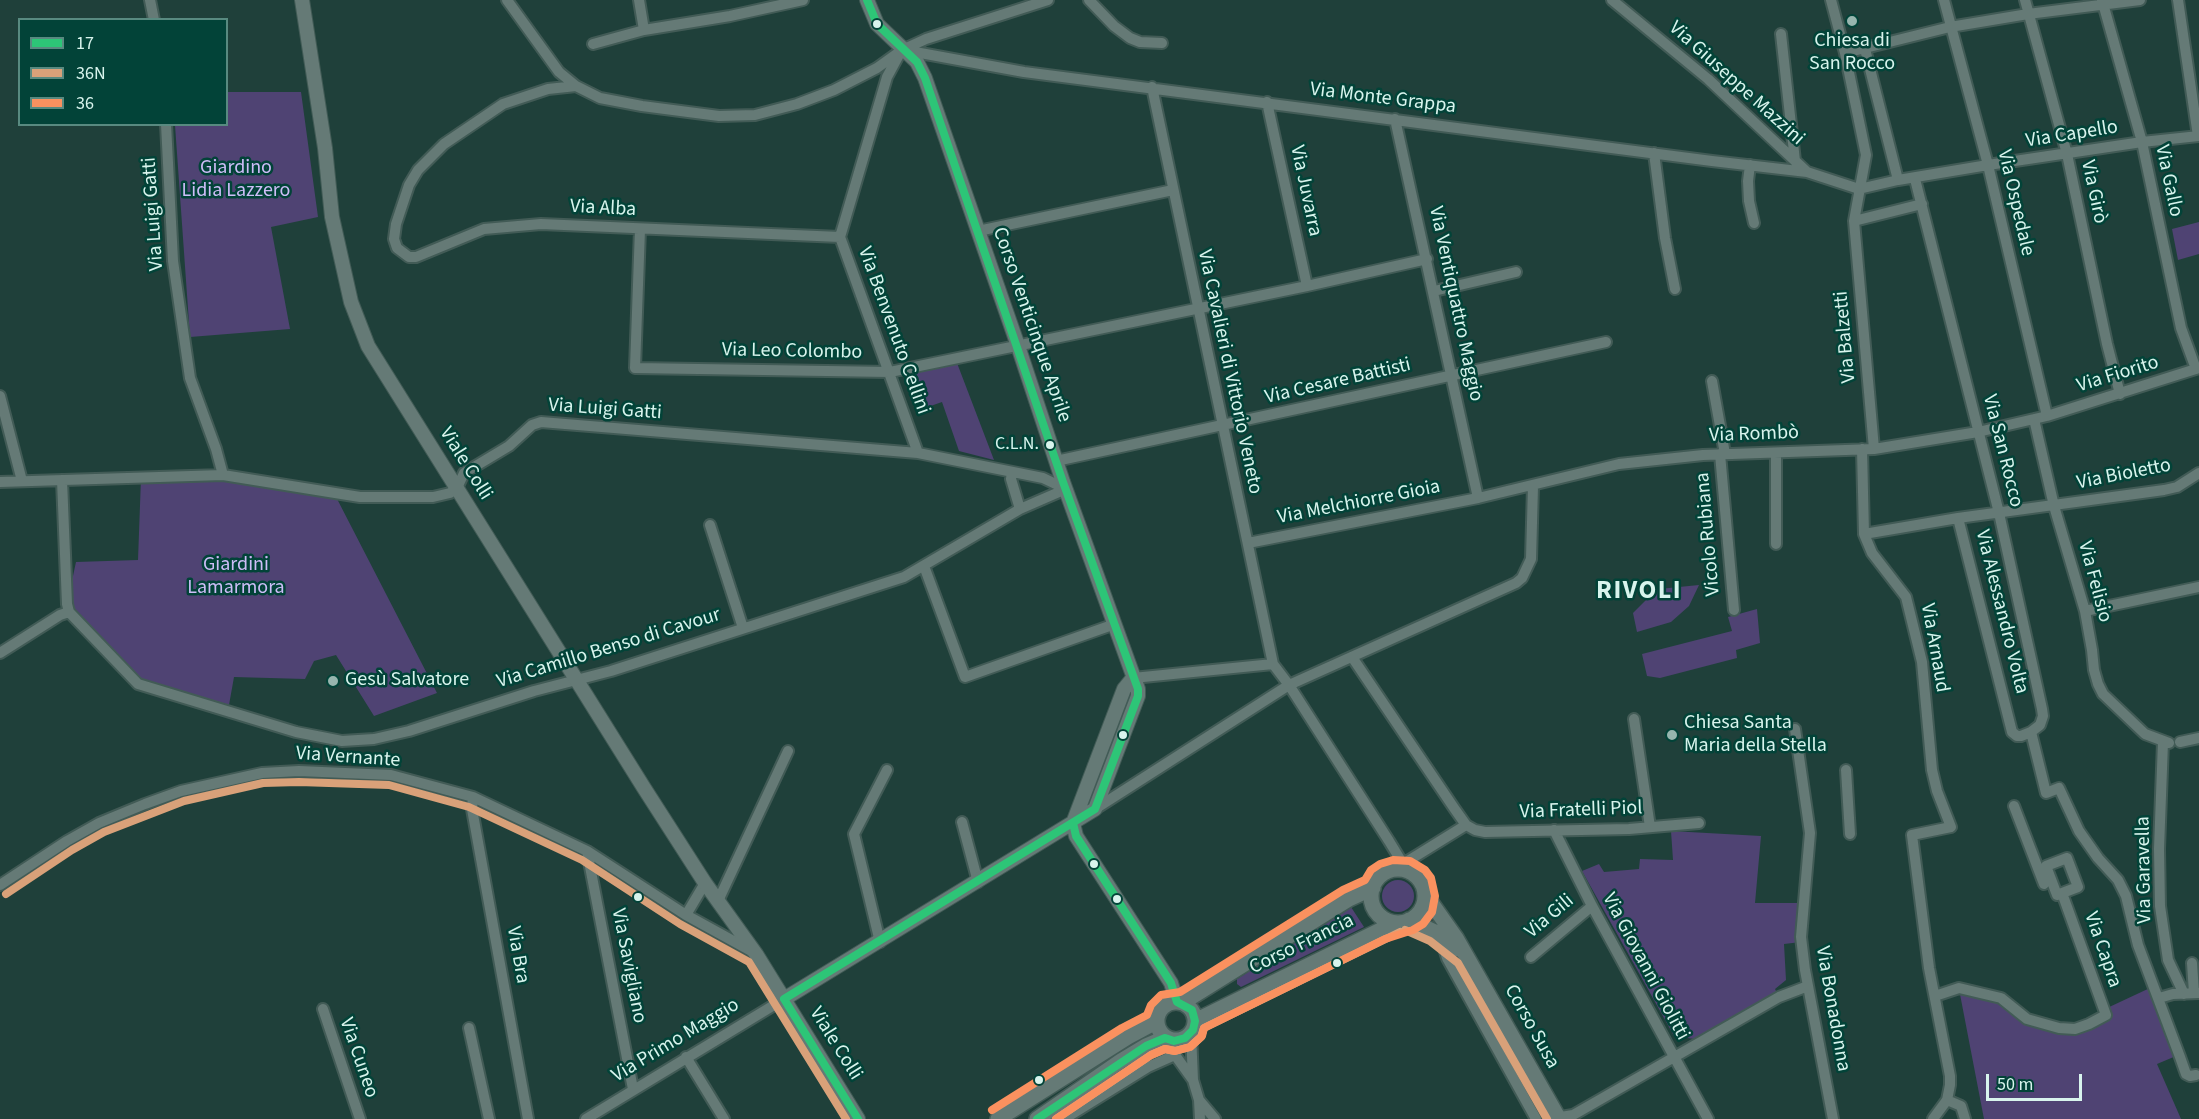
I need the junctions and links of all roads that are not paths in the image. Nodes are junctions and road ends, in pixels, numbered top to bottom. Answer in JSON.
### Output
{"nodes":[{"id":1,"x":150,"y":0,"type":"edge"},
{"id":2,"x":302,"y":0,"type":"edge"},
{"id":3,"x":507,"y":0,"type":"edge"},
{"id":4,"x":639,"y":0,"type":"edge"},
{"id":5,"x":803,"y":0,"type":"edge"},
{"id":6,"x":867,"y":0,"type":"edge"},
{"id":7,"x":1048,"y":0,"type":"edge"},
{"id":8,"x":1089,"y":0,"type":"edge"},
{"id":9,"x":1612,"y":0,"type":"edge"},
{"id":10,"x":1831,"y":0,"type":"edge"},
{"id":11,"x":1944,"y":0,"type":"edge"},
{"id":12,"x":2025,"y":0,"type":"edge"},
{"id":13,"x":2140,"y":0,"type":"edge"},
{"id":14,"x":2178,"y":0,"type":"edge"},
{"id":15,"x":2103,"y":2,"type":"edge"},
{"id":16,"x":1019,"y":5,"type":"edge"},
{"id":17,"x":2028,"y":14,"type":"junction"},
{"id":18,"x":154,"y":18,"type":"edge"},
{"id":19,"x":1950,"y":27,"type":"junction"},
{"id":20,"x":644,"y":30,"type":"junction"},
{"id":21,"x":1780,"y":34,"type":"dead end"},
{"id":22,"x":1162,"y":43,"type":"dead end"},
{"id":23,"x":593,"y":44,"type":"dead end"},
{"id":24,"x":1865,"y":49,"type":"junction"},
{"id":25,"x":902,"y":50,"type":"junction"},
{"id":26,"x":1845,"y":53,"type":"junction"},
{"id":27,"x":576,"y":86,"type":"junction"},
{"id":28,"x":1152,"y":87,"type":"junction"},
{"id":29,"x":1268,"y":102,"type":"junction"},
{"id":30,"x":1395,"y":118,"type":"junction"},
{"id":31,"x":166,"y":126,"type":"edge"},
{"id":32,"x":2198,"y":136,"type":"edge"},
{"id":33,"x":2142,"y":142,"type":"junction"},
{"id":34,"x":1654,"y":153,"type":"junction"},
{"id":35,"x":2067,"y":154,"type":"junction"},
{"id":36,"x":1795,"y":161,"type":"junction"},
{"id":37,"x":1750,"y":165,"type":"junction"},
{"id":38,"x":1988,"y":165,"type":"junction"},
{"id":39,"x":1807,"y":172,"type":"junction"},
{"id":40,"x":1915,"y":179,"type":"junction"},
{"id":41,"x":1898,"y":180,"type":"junction"},
{"id":42,"x":1859,"y":189,"type":"junction"},
{"id":43,"x":1173,"y":190,"type":"junction"},
{"id":44,"x":1922,"y":204,"type":"junction"},
{"id":45,"x":1854,"y":221,"type":"junction"},
{"id":46,"x":1754,"y":224,"type":"dead end"},
{"id":47,"x":640,"y":229,"type":"junction"},
{"id":48,"x":978,"y":231,"type":"junction"},
{"id":49,"x":840,"y":237,"type":"junction"},
{"id":50,"x":1427,"y":259,"type":"junction"},
{"id":51,"x":1516,"y":272,"type":"dead end"},
{"id":52,"x":1307,"y":286,"type":"junction"},
{"id":53,"x":1674,"y":289,"type":"dead end"},
{"id":54,"x":1434,"y":291,"type":"junction"},
{"id":55,"x":1197,"y":308,"type":"junction"},
{"id":56,"x":1606,"y":342,"type":"dead end"},
{"id":57,"x":1018,"y":346,"type":"junction"},
{"id":58,"x":2197,"y":369,"type":"edge"},
{"id":59,"x":890,"y":372,"type":"junction"},
{"id":60,"x":1452,"y":375,"type":"junction"},
{"id":61,"x":1712,"y":381,"type":"dead end"},
{"id":62,"x":2120,"y":394,"type":"junction"},
{"id":63,"x":0,"y":396,"type":"edge"},
{"id":64,"x":2047,"y":416,"type":"junction"},
{"id":65,"x":2034,"y":419,"type":"junction"},
{"id":66,"x":1223,"y":426,"type":"junction"},
{"id":67,"x":1978,"y":432,"type":"junction"},
{"id":68,"x":1862,"y":449,"type":"junction"},
{"id":69,"x":1874,"y":449,"type":"junction"},
{"id":70,"x":918,"y":453,"type":"junction"},
{"id":71,"x":1776,"y":453,"type":"junction"},
{"id":72,"x":1722,"y":454,"type":"junction"},
{"id":73,"x":1056,"y":461,"type":"junction"},
{"id":74,"x":1008,"y":471,"type":"junction"},
{"id":75,"x":2199,"y":473,"type":"edge"},
{"id":76,"x":223,"y":475,"type":"junction"},
{"id":77,"x":62,"y":480,"type":"junction"},
{"id":78,"x":22,"y":481,"type":"junction"},
{"id":79,"x":0,"y":482,"type":"edge"},
{"id":80,"x":1533,"y":486,"type":"junction"},
{"id":81,"x":457,"y":488,"type":"junction"},
{"id":82,"x":1065,"y":489,"type":"junction"},
{"id":83,"x":1478,"y":498,"type":"junction"},
{"id":84,"x":2054,"y":506,"type":"junction"},
{"id":85,"x":1020,"y":509,"type":"junction"},
{"id":86,"x":1999,"y":513,"type":"junction"},
{"id":87,"x":1958,"y":518,"type":"junction"},
{"id":88,"x":710,"y":525,"type":"dead end"},
{"id":89,"x":1864,"y":534,"type":"junction"},
{"id":90,"x":1248,"y":543,"type":"junction"},
{"id":91,"x":1776,"y":544,"type":"dead end"},
{"id":92,"x":924,"y":566,"type":"junction"},
{"id":93,"x":2199,"y":587,"type":"edge"},
{"id":94,"x":1734,"y":610,"type":"dead end"},
{"id":95,"x":2085,"y":611,"type":"junction"},
{"id":96,"x":69,"y":612,"type":"junction"},
{"id":97,"x":1115,"y":624,"type":"junction"},
{"id":98,"x":743,"y":628,"type":"junction"},
{"id":99,"x":0,"y":653,"type":"edge"},
{"id":100,"x":1352,"y":657,"type":"junction"},
{"id":101,"x":1273,"y":664,"type":"junction"},
{"id":102,"x":1133,"y":678,"type":"junction"},
{"id":103,"x":576,"y":679,"type":"junction"},
{"id":104,"x":1289,"y":685,"type":"junction"},
{"id":105,"x":1634,"y":719,"type":"dead end"},
{"id":106,"x":1795,"y":729,"type":"dead end"},
{"id":107,"x":2031,"y":732,"type":"junction"},
{"id":108,"x":2199,"y":738,"type":"edge"},
{"id":109,"x":2171,"y":742,"type":"junction"},
{"id":110,"x":788,"y":751,"type":"dead end"},
{"id":111,"x":887,"y":770,"type":"dead end"},
{"id":112,"x":1846,"y":770,"type":"dead end"},
{"id":113,"x":473,"y":797,"type":"junction"},
{"id":114,"x":2014,"y":806,"type":"dead end"},
{"id":115,"x":1095,"y":809,"type":"junction"},
{"id":116,"x":962,"y":822,"type":"dead end"},
{"id":117,"x":1073,"y":823,"type":"junction"},
{"id":118,"x":1699,"y":823,"type":"dead end"},
{"id":119,"x":1466,"y":825,"type":"junction"},
{"id":120,"x":1650,"y":827,"type":"junction"},
{"id":121,"x":1554,"y":830,"type":"junction"},
{"id":122,"x":1850,"y":834,"type":"dead end"},
{"id":123,"x":587,"y":851,"type":"junction"},
{"id":124,"x":1403,"y":867,"type":"junction"},
{"id":125,"x":978,"y":882,"type":"junction"},
{"id":126,"x":705,"y":883,"type":"junction"},
{"id":127,"x":2044,"y":884,"type":"dead end"},
{"id":128,"x":0,"y":885,"type":"edge"},
{"id":129,"x":1373,"y":888,"type":"junction"},
{"id":130,"x":2062,"y":893,"type":"dead end"},
{"id":131,"x":1425,"y":894,"type":"junction"},
{"id":132,"x":718,"y":901,"type":"junction"},
{"id":133,"x":1592,"y":906,"type":"junction"},
{"id":134,"x":686,"y":915,"type":"junction"},
{"id":135,"x":1402,"y":922,"type":"junction"},
{"id":136,"x":1440,"y":936,"type":"junction"},
{"id":137,"x":880,"y":942,"type":"junction"},
{"id":138,"x":756,"y":954,"type":"junction"},
{"id":139,"x":1466,"y":956,"type":"junction"},
{"id":140,"x":1531,"y":957,"type":"dead end"},
{"id":141,"x":2192,"y":963,"type":"dead end"},
{"id":142,"x":1808,"y":986,"type":"junction"},
{"id":143,"x":2192,"y":993,"type":"edge"},
{"id":144,"x":1935,"y":996,"type":"junction"},
{"id":145,"x":2159,"y":998,"type":"junction"},
{"id":146,"x":784,"y":999,"type":"junction"},
{"id":147,"x":1180,"y":1003,"type":"junction"},
{"id":148,"x":323,"y":1009,"type":"dead end"},
{"id":149,"x":1156,"y":1022,"type":"junction"},
{"id":150,"x":1193,"y":1027,"type":"junction"},
{"id":151,"x":469,"y":1028,"type":"dead end"},
{"id":152,"x":1170,"y":1044,"type":"junction"},
{"id":153,"x":1673,"y":1057,"type":"junction"},
{"id":154,"x":686,"y":1058,"type":"junction"},
{"id":155,"x":2196,"y":1075,"type":"dead end"},
{"id":156,"x":1193,"y":1080,"type":"junction"},
{"id":157,"x":633,"y":1089,"type":"junction"},
{"id":158,"x":1199,"y":1100,"type":"junction"},
{"id":159,"x":1947,"y":1100,"type":"junction"},
{"id":160,"x":360,"y":1119,"type":"edge"},
{"id":161,"x":489,"y":1119,"type":"edge"},
{"id":162,"x":528,"y":1119,"type":"edge"},
{"id":163,"x":586,"y":1119,"type":"edge"},
{"id":164,"x":724,"y":1119,"type":"edge"},
{"id":165,"x":858,"y":1119,"type":"edge"},
{"id":166,"x":998,"y":1119,"type":"edge"},
{"id":167,"x":1038,"y":1119,"type":"edge"},
{"id":168,"x":1064,"y":1119,"type":"edge"},
{"id":169,"x":1200,"y":1119,"type":"edge"},
{"id":170,"x":1215,"y":1119,"type":"edge"},
{"id":171,"x":1536,"y":1119,"type":"edge"},
{"id":172,"x":1555,"y":1119,"type":"edge"},
{"id":173,"x":1708,"y":1119,"type":"edge"},
{"id":174,"x":1833,"y":1119,"type":"edge"},
{"id":175,"x":1933,"y":1119,"type":"edge"},
{"id":176,"x":1965,"y":1119,"type":"edge"}],
"edges":[{"from":1,"to":18,"type":"street"},
{"from":2,"to":81,"type":"street","name":"Viale Colli"},
{"from":3,"to":27,"type":"street"},
{"from":4,"to":20,"type":"street"},
{"from":5,"to":20,"type":"street"},
{"from":6,"to":25,"type":"street","name":"Corso Venticinque Aprile"},
{"from":7,"to":16,"type":"street"},
{"from":8,"to":22,"type":"street"},
{"from":9,"to":36,"type":"street","name":"Via Giuseppe Mazzini"},
{"from":10,"to":26,"type":"street","name":"Via Balzetti"},
{"from":11,"to":19,"type":"street","name":"Via Ospedale"},
{"from":12,"to":17,"type":"street","name":"Via Girò"},
{"from":13,"to":15,"type":"street"},
{"from":14,"to":32,"type":"street"},
{"from":15,"to":17,"type":"street"},
{"from":15,"to":33,"type":"street","name":"Via Gallo"},
{"from":16,"to":25,"type":"street"},
{"from":17,"to":19,"type":"street"},
{"from":17,"to":35,"type":"street","name":"Via Girò"},
{"from":19,"to":24,"type":"street"},
{"from":19,"to":38,"type":"street","name":"Via Ospedale"},
{"from":20,"to":23,"type":"street"},
{"from":21,"to":36,"type":"street"},
{"from":24,"to":26,"type":"street"},
{"from":24,"to":41,"type":"street"},
{"from":25,"to":27,"type":"street"},
{"from":25,"to":28,"type":"street","name":"Via Monte Grappa"},
{"from":25,"to":48,"type":"street","name":"Corso Venticinque Aprile"},
{"from":25,"to":49,"type":"street","name":"Via Benvenuto Cellini"},
{"from":26,"to":42,"type":"street","name":"Via Balzetti"},
{"from":27,"to":47,"type":"street","name":"Via Alba"},
{"from":28,"to":29,"type":"street","name":"Via Monte Grappa"},
{"from":28,"to":43,"type":"street","name":"Via Cavalieri di Vittorio Veneto"},
{"from":29,"to":30,"type":"street","name":"Via Monte Grappa"},
{"from":29,"to":52,"type":"street","name":"Via Juvarra"},
{"from":30,"to":34,"type":"street","name":"Via Monte Grappa"},
{"from":30,"to":50,"type":"street","name":"Via Ventiquattro Maggio"},
{"from":31,"to":76,"type":"street","name":"Via Luigi Gatti"},
{"from":32,"to":33,"type":"street","name":"Via Capello"},
{"from":33,"to":35,"type":"street","name":"Via Capello"},
{"from":33,"to":58,"type":"street","name":"Via Gallo"},
{"from":34,"to":37,"type":"street","name":"Via Monte Grappa"},
{"from":34,"to":53,"type":"street"},
{"from":35,"to":38,"type":"street","name":"Via Capello"},
{"from":35,"to":62,"type":"street","name":"Via Girò"},
{"from":36,"to":39,"type":"street","name":"Via Giuseppe Mazzini"},
{"from":37,"to":39,"type":"street","name":"Via Monte Grappa"},
{"from":37,"to":46,"type":"street"},
{"from":38,"to":40,"type":"street","name":"Via Capello"},
{"from":38,"to":64,"type":"street","name":"Via Ospedale"},
{"from":39,"to":42,"type":"street","name":"Via Monte Grappa"},
{"from":40,"to":41,"type":"street","name":"Via Capello"},
{"from":40,"to":44,"type":"street","name":"Via San Rocco"},
{"from":41,"to":42,"type":"street","name":"Via Capello"},
{"from":42,"to":45,"type":"street","name":"Via Balzetti"},
{"from":43,"to":48,"type":"street"},
{"from":43,"to":55,"type":"street","name":"Via Cavalieri di Vittorio Veneto"},
{"from":44,"to":45,"type":"street"},
{"from":44,"to":67,"type":"street","name":"Via San Rocco"},
{"from":45,"to":69,"type":"street","name":"Via Balzetti"},
{"from":47,"to":49,"type":"street","name":"Via Alba"},
{"from":47,"to":59,"type":"street","name":"Via Leo Colombo"},
{"from":48,"to":57,"type":"street","name":"Corso Venticinque Aprile"},
{"from":49,"to":59,"type":"street","name":"Via Benvenuto Cellini"},
{"from":50,"to":52,"type":"street","name":"Via Leo Colombo"},
{"from":50,"to":54,"type":"street","name":"Via Ventiquattro Maggio"},
{"from":51,"to":54,"type":"street"},
{"from":52,"to":55,"type":"street","name":"Via Leo Colombo"},
{"from":54,"to":60,"type":"street","name":"Via Ventiquattro Maggio"},
{"from":55,"to":57,"type":"street","name":"Via Leo Colombo"},
{"from":55,"to":66,"type":"street","name":"Via Cavalieri di Vittorio Veneto"},
{"from":56,"to":60,"type":"street","name":"Via Cesare Battisti"},
{"from":57,"to":59,"type":"street","name":"Via Leo Colombo"},
{"from":57,"to":73,"type":"street","name":"Corso Venticinque Aprile"},
{"from":58,"to":62,"type":"street","name":"Via Fiorito"},
{"from":59,"to":70,"type":"street","name":"Via Benvenuto Cellini"},
{"from":60,"to":66,"type":"street","name":"Via Cesare Battisti"},
{"from":60,"to":83,"type":"street","name":"Via Ventiquattro Maggio"},
{"from":61,"to":72,"type":"street","name":"Vicolo Rubiana"},
{"from":62,"to":64,"type":"street","name":"Via Fiorito"},
{"from":63,"to":78,"type":"street"},
{"from":64,"to":65,"type":"street","name":"Via Fiorito"},
{"from":65,"to":67,"type":"street","name":"Via Rombò"},
{"from":65,"to":84,"type":"street","name":"Via Felisio"},
{"from":66,"to":73,"type":"street","name":"Via Cesare Battisti"},
{"from":66,"to":90,"type":"street","name":"Via Cavalieri di Vittorio Veneto"},
{"from":67,"to":69,"type":"street","name":"Via Rombò"},
{"from":67,"to":86,"type":"street","name":"Via San Rocco"},
{"from":68,"to":69,"type":"street","name":"Via Rombò"},
{"from":68,"to":71,"type":"street","name":"Via Rombò"},
{"from":68,"to":89,"type":"street","name":"Via Arnaud"},
{"from":70,"to":74,"type":"street","name":"Via Luigi Gatti"},
{"from":70,"to":81,"type":"street","name":"Via Luigi Gatti"},
{"from":71,"to":72,"type":"street","name":"Via Rombò"},
{"from":71,"to":91,"type":"street"},
{"from":72,"to":80,"type":"street","name":"Via Rombò"},
{"from":72,"to":94,"type":"street","name":"Vicolo Rubiana"},
{"from":73,"to":82,"type":"street","name":"Corso Venticinque Aprile"},
{"from":74,"to":82,"type":"street","name":"Via Luigi Gatti"},
{"from":74,"to":85,"type":"street"},
{"from":75,"to":84,"type":"street","name":"Via Bioletto"},
{"from":76,"to":77,"type":"street"},
{"from":76,"to":81,"type":"street"},
{"from":77,"to":78,"type":"street"},
{"from":77,"to":96,"type":"street"},
{"from":78,"to":79,"type":"street"},
{"from":80,"to":83,"type":"street","name":"Via Rombò"},
{"from":80,"to":100,"type":"street"},
{"from":81,"to":103,"type":"street","name":"Viale Colli"},
{"from":82,"to":85,"type":"street","name":"Via Camillo Benso di Cavour"},
{"from":82,"to":97,"type":"street","name":"Corso Venticinque Aprile"},
{"from":83,"to":90,"type":"street","name":"Via Melchiorre Gioia"},
{"from":84,"to":86,"type":"street","name":"Via Bioletto"},
{"from":84,"to":95,"type":"street","name":"Via Felisio"},
{"from":85,"to":92,"type":"street","name":"Via Camillo Benso di Cavour"},
{"from":86,"to":87,"type":"street","name":"Via Bioletto"},
{"from":86,"to":107,"type":"street","name":"Via San Rocco"},
{"from":87,"to":89,"type":"street","name":"Via Bioletto"},
{"from":87,"to":107,"type":"street","name":"Via Alessandro Volta"},
{"from":88,"to":98,"type":"street"},
{"from":89,"to":144,"type":"street","name":"Via Arnaud"},
{"from":90,"to":101,"type":"street","name":"Via Cavalieri di Vittorio Veneto"},
{"from":92,"to":97,"type":"street"},
{"from":92,"to":98,"type":"street","name":"Via Camillo Benso di Cavour"},
{"from":93,"to":95,"type":"street"},
{"from":95,"to":109,"type":"street","name":"Via Felisio"},
{"from":96,"to":99,"type":"street"},
{"from":96,"to":103,"type":"street","name":"Via Camillo Benso di Cavour"},
{"from":97,"to":102,"type":"street","name":"Corso Venticinque Aprile"},
{"from":98,"to":103,"type":"street","name":"Via Camillo Benso di Cavour"},
{"from":100,"to":104,"type":"street"},
{"from":100,"to":119,"type":"street"},
{"from":101,"to":102,"type":"street"},
{"from":101,"to":104,"type":"street"},
{"from":102,"to":115,"type":"street","name":"Corso Venticinque Aprile"},
{"from":102,"to":117,"type":"street"},
{"from":103,"to":126,"type":"street","name":"Viale Colli"},
{"from":104,"to":115,"type":"street"},
{"from":104,"to":124,"type":"street"},
{"from":105,"to":120,"type":"street"},
{"from":106,"to":142,"type":"street","name":"Via Bonadonna"},
{"from":107,"to":145,"type":"street"},
{"from":108,"to":109,"type":"street"},
{"from":109,"to":143,"type":"street","name":"Via Garavella"},
{"from":110,"to":132,"type":"street"},
{"from":111,"to":137,"type":"street"},
{"from":112,"to":122,"type":"street"},
{"from":113,"to":123,"type":"street","name":"Via Vernante"},
{"from":113,"to":128,"type":"street","name":"Via Vernante"},
{"from":113,"to":162,"type":"street","name":"Via Bra"},
{"from":114,"to":127,"type":"street"},
{"from":115,"to":117,"type":"street","name":"Via Primo Maggio"},
{"from":116,"to":125,"type":"street"},
{"from":117,"to":125,"type":"street","name":"Via Primo Maggio"},
{"from":117,"to":147,"type":"street"},
{"from":118,"to":120,"type":"street","name":"Via Fratelli Piol"},
{"from":119,"to":121,"type":"street","name":"Via Fratelli Piol"},
{"from":119,"to":124,"type":"street"},
{"from":120,"to":121,"type":"street","name":"Via Fratelli Piol"},
{"from":121,"to":133,"type":"street","name":"Via Giovanni Giolitti"},
{"from":123,"to":134,"type":"street","name":"Via Vernante"},
{"from":123,"to":157,"type":"street","name":"Via Savigliano"},
{"from":124,"to":129,"type":"main road"},
{"from":124,"to":131,"type":"main road"},
{"from":125,"to":137,"type":"street","name":"Via Primo Maggio"},
{"from":126,"to":132,"type":"street","name":"Viale Colli"},
{"from":126,"to":134,"type":"street"},
{"from":129,"to":135,"type":"main road"},
{"from":129,"to":147,"type":"main road","name":"Corso Francia"},
{"from":130,"to":144,"type":"street","name":"Via Capra"},
{"from":131,"to":135,"type":"main road"},
{"from":131,"to":139,"type":"main road","name":"Corso Susa"},
{"from":132,"to":138,"type":"street","name":"Viale Colli"},
{"from":133,"to":140,"type":"street","name":"Via Gili"},
{"from":133,"to":153,"type":"street","name":"Via Giovanni Giolitti"},
{"from":134,"to":138,"type":"street","name":"Via Vernante"},
{"from":135,"to":136,"type":"main road","name":"Corso Susa"},
{"from":135,"to":150,"type":"main road","name":"Corso Francia"},
{"from":136,"to":139,"type":"main road","name":"Corso Susa"},
{"from":136,"to":171,"type":"street","name":"Corso Susa"},
{"from":137,"to":146,"type":"street","name":"Via Primo Maggio"},
{"from":138,"to":146,"type":"street","name":"Viale Colli"},
{"from":139,"to":172,"type":"main road","name":"Corso Susa"},
{"from":141,"to":143,"type":"street"},
{"from":142,"to":153,"type":"street"},
{"from":142,"to":174,"type":"street","name":"Via Bonadonna"},
{"from":143,"to":145,"type":"street"},
{"from":144,"to":159,"type":"street"},
{"from":145,"to":155,"type":"street"},
{"from":146,"to":154,"type":"street","name":"Via Primo Maggio"},
{"from":146,"to":165,"type":"street","name":"Viale Colli"},
{"from":147,"to":149,"type":"main road"},
{"from":147,"to":150,"type":"main road"},
{"from":148,"to":160,"type":"street","name":"Via Cuneo"},
{"from":149,"to":152,"type":"main road"},
{"from":149,"to":166,"type":"main road"},
{"from":150,"to":152,"type":"main road"},
{"from":150,"to":156,"type":"street"},
{"from":151,"to":161,"type":"street"},
{"from":152,"to":156,"type":"street"},
{"from":152,"to":167,"type":"main road"},
{"from":152,"to":168,"type":"street"},
{"from":153,"to":172,"type":"street"},
{"from":153,"to":173,"type":"street","name":"Via Giovanni Giolitti"},
{"from":154,"to":157,"type":"street","name":"Via Primo Maggio"},
{"from":154,"to":164,"type":"street"},
{"from":156,"to":158,"type":"street"},
{"from":157,"to":163,"type":"street","name":"Via Primo Maggio"},
{"from":158,"to":169,"type":"street"},
{"from":158,"to":170,"type":"street"},
{"from":159,"to":175,"type":"street"},
{"from":159,"to":176,"type":"street"}]}
